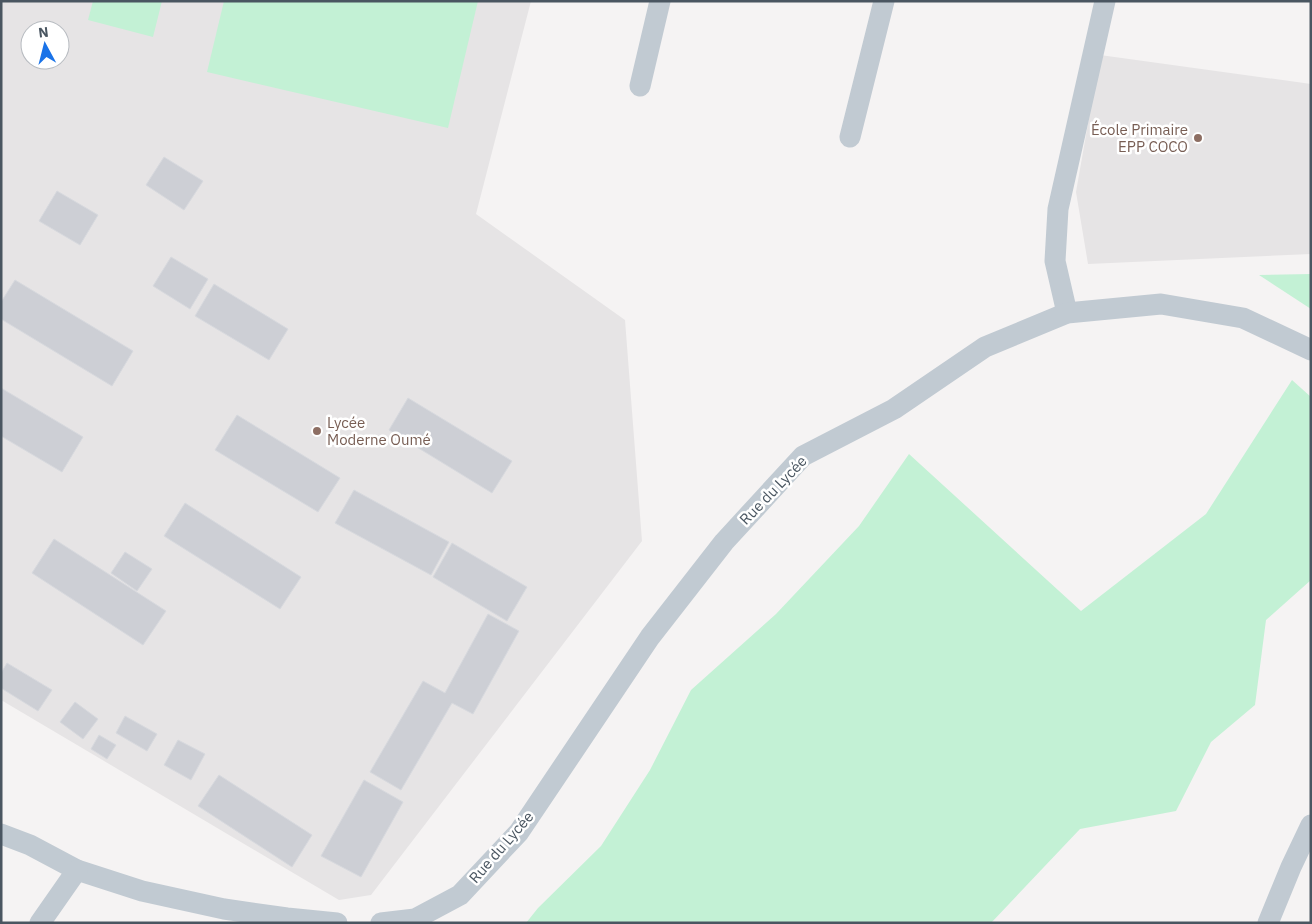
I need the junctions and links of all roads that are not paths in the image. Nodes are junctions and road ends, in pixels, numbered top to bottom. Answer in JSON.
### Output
{"nodes":[{"id":1,"x":660,"y":1,"type":"edge"},
{"id":2,"x":884,"y":1,"type":"edge"},
{"id":3,"x":1105,"y":1,"type":"edge"},
{"id":4,"x":640,"y":86,"type":"dead end"},
{"id":5,"x":850,"y":137,"type":"dead end"},
{"id":6,"x":1068,"y":313,"type":"junction"},
{"id":7,"x":1311,"y":350,"type":"edge"},
{"id":8,"x":1311,"y":825,"type":"edge"},
{"id":9,"x":1,"y":834,"type":"edge"},
{"id":10,"x":77,"y":870,"type":"junction"},
{"id":11,"x":40,"y":923,"type":"edge"},
{"id":12,"x":337,"y":923,"type":"edge"},
{"id":13,"x":380,"y":923,"type":"edge"},
{"id":14,"x":1268,"y":923,"type":"edge"}],
"edges":[{"from":1,"to":4,"type":"street"},
{"from":2,"to":5,"type":"street"},
{"from":3,"to":6,"type":"street"},
{"from":6,"to":7,"type":"street","name":"Rue du Lycée"},
{"from":6,"to":13,"type":"street","name":"Rue du Lycée"},
{"from":8,"to":14,"type":"street"},
{"from":9,"to":10,"type":"street"},
{"from":10,"to":11,"type":"street"},
{"from":10,"to":12,"type":"street"}]}
